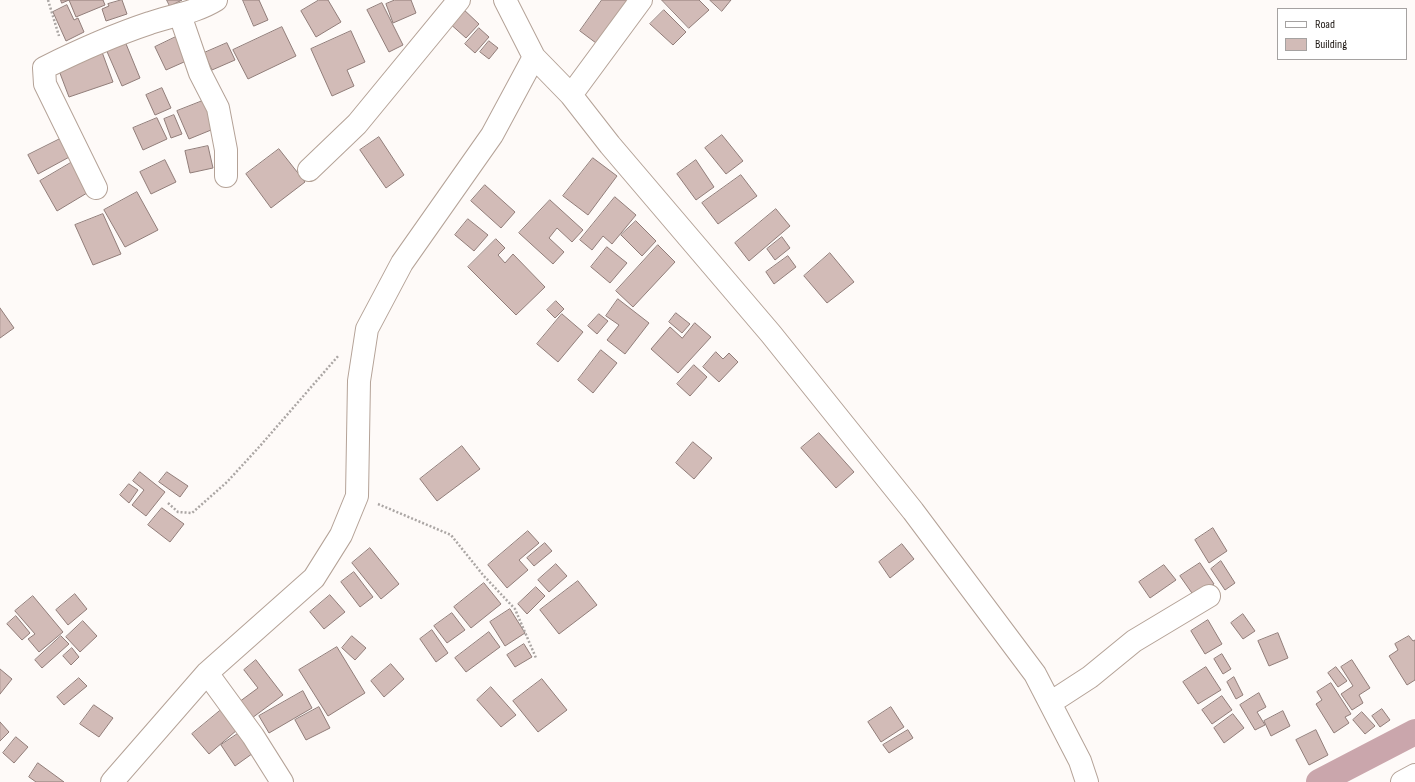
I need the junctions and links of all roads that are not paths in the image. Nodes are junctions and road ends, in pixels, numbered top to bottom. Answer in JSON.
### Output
{"nodes":[{"id":1,"x":216,"y":0,"type":"edge"},
{"id":2,"x":459,"y":0,"type":"edge"},
{"id":3,"x":505,"y":0,"type":"edge"},
{"id":4,"x":641,"y":0,"type":"edge"},
{"id":5,"x":180,"y":15,"type":"junction"},
{"id":6,"x":534,"y":57,"type":"junction"},
{"id":7,"x":571,"y":95,"type":"junction"},
{"id":8,"x":309,"y":170,"type":"dead end"},
{"id":9,"x":226,"y":176,"type":"dead end"},
{"id":10,"x":96,"y":188,"type":"dead end"},
{"id":11,"x":1209,"y":596,"type":"dead end"},
{"id":12,"x":206,"y":673,"type":"junction"},
{"id":13,"x":1050,"y":703,"type":"junction"},
{"id":14,"x":1415,"y":775,"type":"edge"},
{"id":15,"x":112,"y":782,"type":"edge"},
{"id":16,"x":282,"y":782,"type":"edge"},
{"id":17,"x":1087,"y":782,"type":"edge"},
{"id":18,"x":1402,"y":782,"type":"edge"}],
"edges":[{"from":1,"to":5,"type":"street"},
{"from":2,"to":8,"type":"street"},
{"from":3,"to":6,"type":"street"},
{"from":4,"to":7,"type":"street"},
{"from":5,"to":9,"type":"street"},
{"from":5,"to":10,"type":"street"},
{"from":6,"to":7,"type":"street"},
{"from":6,"to":12,"type":"street"},
{"from":7,"to":13,"type":"street"},
{"from":11,"to":13,"type":"street"},
{"from":12,"to":15,"type":"street"},
{"from":12,"to":16,"type":"street"},
{"from":13,"to":17,"type":"street"},
{"from":14,"to":18,"type":"street"}]}
